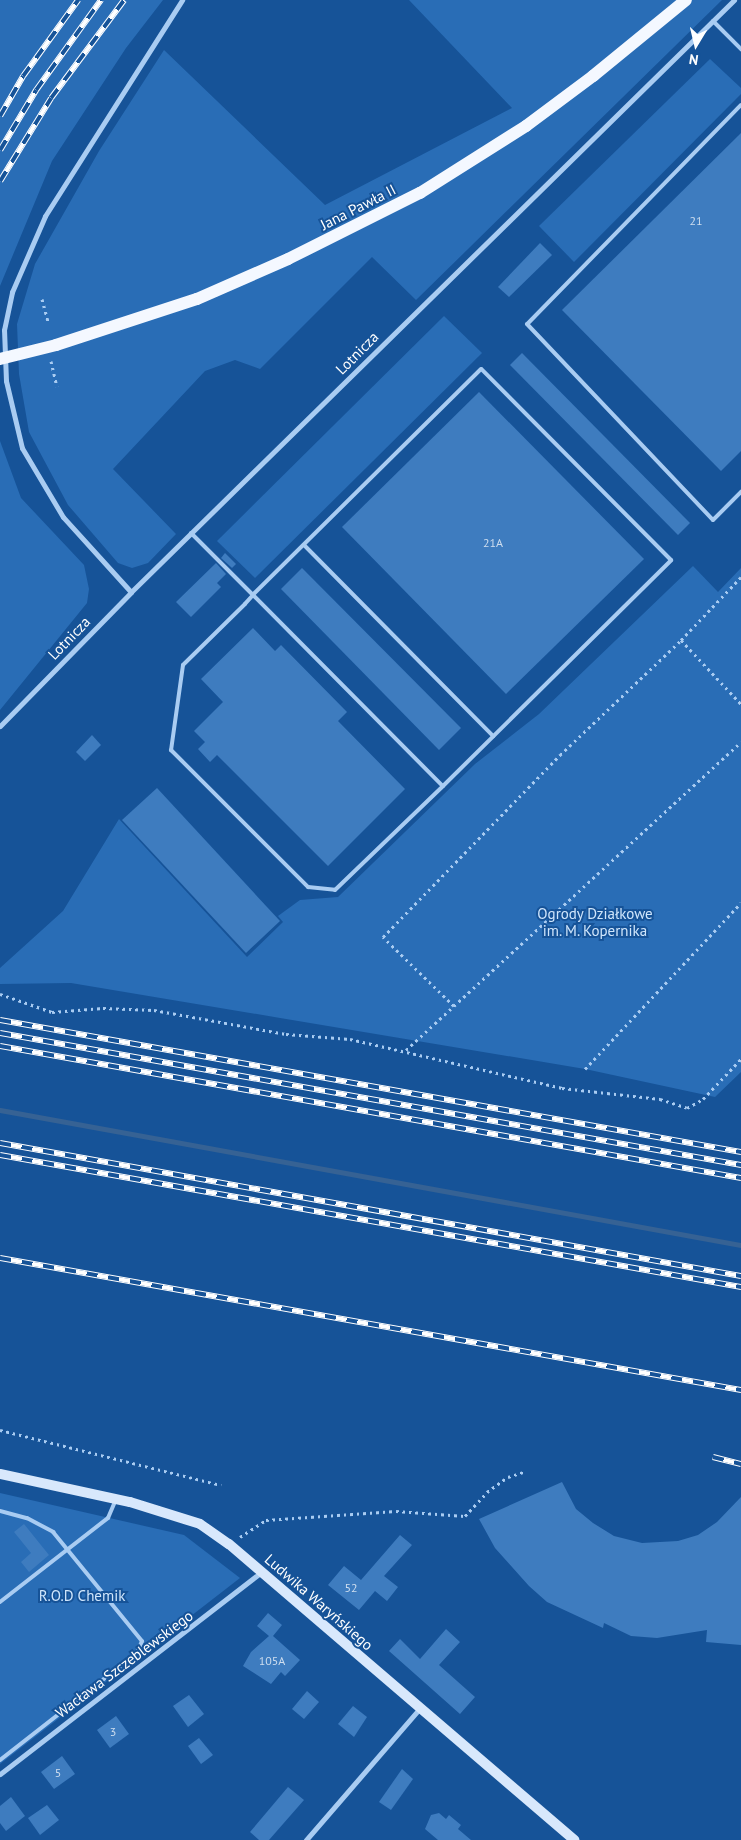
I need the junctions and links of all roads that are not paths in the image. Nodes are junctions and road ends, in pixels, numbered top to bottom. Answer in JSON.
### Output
{"nodes":[{"id":1,"x":182,"y":0,"type":"edge"},
{"id":2,"x":686,"y":0,"type":"edge"},
{"id":3,"x":734,"y":0,"type":"edge"},
{"id":4,"x":712,"y":21,"type":"junction"},
{"id":5,"x":741,"y":49,"type":"edge"},
{"id":6,"x":741,"y":105,"type":"edge"},
{"id":7,"x":0,"y":359,"type":"edge"},
{"id":8,"x":741,"y":492,"type":"edge"},
{"id":9,"x":191,"y":533,"type":"junction"},
{"id":10,"x":304,"y":545,"type":"junction"},
{"id":11,"x":131,"y":592,"type":"junction"},
{"id":12,"x":253,"y":595,"type":"junction"},
{"id":13,"x":0,"y":726,"type":"edge"},
{"id":14,"x":493,"y":736,"type":"junction"},
{"id":15,"x":443,"y":786,"type":"junction"},
{"id":16,"x":0,"y":1474,"type":"edge"},
{"id":17,"x":116,"y":1499,"type":"junction"},
{"id":18,"x":0,"y":1511,"type":"edge"},
{"id":19,"x":68,"y":1550,"type":"junction"},
{"id":20,"x":261,"y":1572,"type":"junction"},
{"id":21,"x":0,"y":1602,"type":"edge"},
{"id":22,"x":420,"y":1708,"type":"junction"},
{"id":23,"x":0,"y":1760,"type":"edge"},
{"id":24,"x":0,"y":1774,"type":"edge"},
{"id":25,"x":306,"y":1840,"type":"edge"},
{"id":26,"x":574,"y":1840,"type":"edge"}],
"edges":[{"from":1,"to":11,"type":"street"},
{"from":2,"to":7,"type":"main road","name":"Jana Pawła II","bridge":true},
{"from":3,"to":4,"type":"street","name":"Lotnicza"},
{"from":4,"to":5,"type":"lane"},
{"from":4,"to":9,"type":"street","name":"Lotnicza"},
{"from":6,"to":8,"type":"lane"},
{"from":9,"to":11,"type":"street","name":"Lotnicza"},
{"from":9,"to":12,"type":"lane"},
{"from":10,"to":12,"type":"lane"},
{"from":10,"to":14,"type":"lane"},
{"from":10,"to":14,"type":"lane"},
{"from":11,"to":13,"type":"street","name":"Lotnicza"},
{"from":12,"to":15,"type":"lane"},
{"from":12,"to":15,"type":"lane"},
{"from":14,"to":15,"type":"lane"},
{"from":16,"to":17,"type":"street","name":"Ludwika Waryńskiego"},
{"from":17,"to":19,"type":"lane"},
{"from":17,"to":20,"type":"street","name":"Ludwika Waryńskiego"},
{"from":18,"to":19,"type":"lane"},
{"from":19,"to":21,"type":"lane"},
{"from":19,"to":23,"type":"lane"},
{"from":20,"to":22,"type":"street","name":"Ludwika Waryńskiego"},
{"from":20,"to":24,"type":"street","name":"Wacława Szczeblewskiego"},
{"from":22,"to":25,"type":"street"},
{"from":22,"to":26,"type":"street","name":"Ludwika Waryńskiego"}]}
